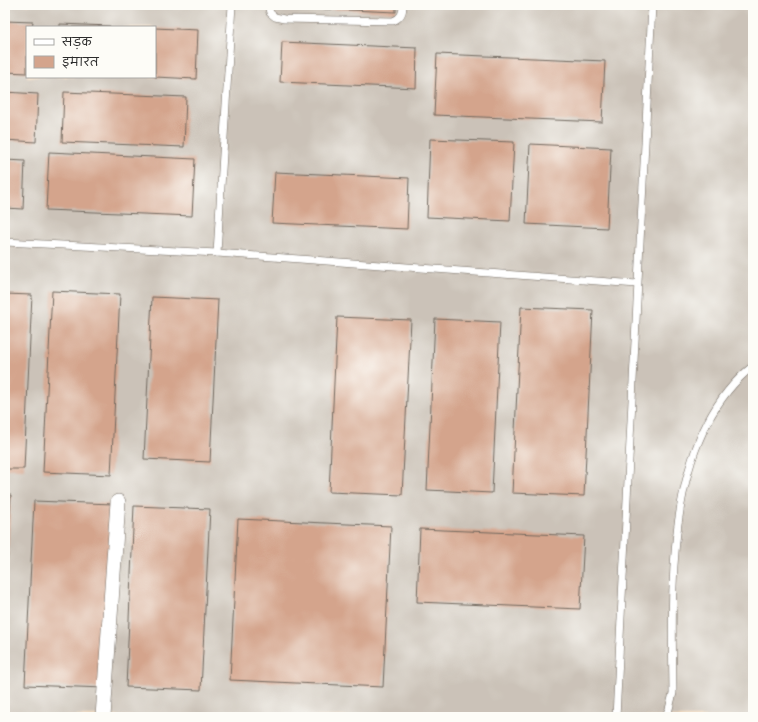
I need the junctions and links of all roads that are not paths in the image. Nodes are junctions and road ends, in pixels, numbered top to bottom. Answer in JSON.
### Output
{"nodes":[{"id":1,"x":232,"y":5,"type":"edge"},
{"id":2,"x":268,"y":5,"type":"edge"},
{"id":3,"x":403,"y":5,"type":"edge"},
{"id":4,"x":652,"y":5,"type":"edge"},
{"id":5,"x":5,"y":242,"type":"edge"},
{"id":6,"x":217,"y":253,"type":"junction"},
{"id":7,"x":637,"y":284,"type":"junction"},
{"id":8,"x":753,"y":366,"type":"edge"},
{"id":9,"x":118,"y":502,"type":"dead end"},
{"id":10,"x":103,"y":717,"type":"edge"},
{"id":11,"x":616,"y":717,"type":"edge"},
{"id":12,"x":664,"y":717,"type":"edge"}],
"edges":[{"from":1,"to":6,"type":"lane"},
{"from":2,"to":3,"type":"lane"},
{"from":4,"to":7,"type":"lane"},
{"from":5,"to":6,"type":"lane"},
{"from":6,"to":7,"type":"lane"},
{"from":7,"to":11,"type":"lane"},
{"from":8,"to":12,"type":"lane"},
{"from":9,"to":10,"type":"street"}]}
